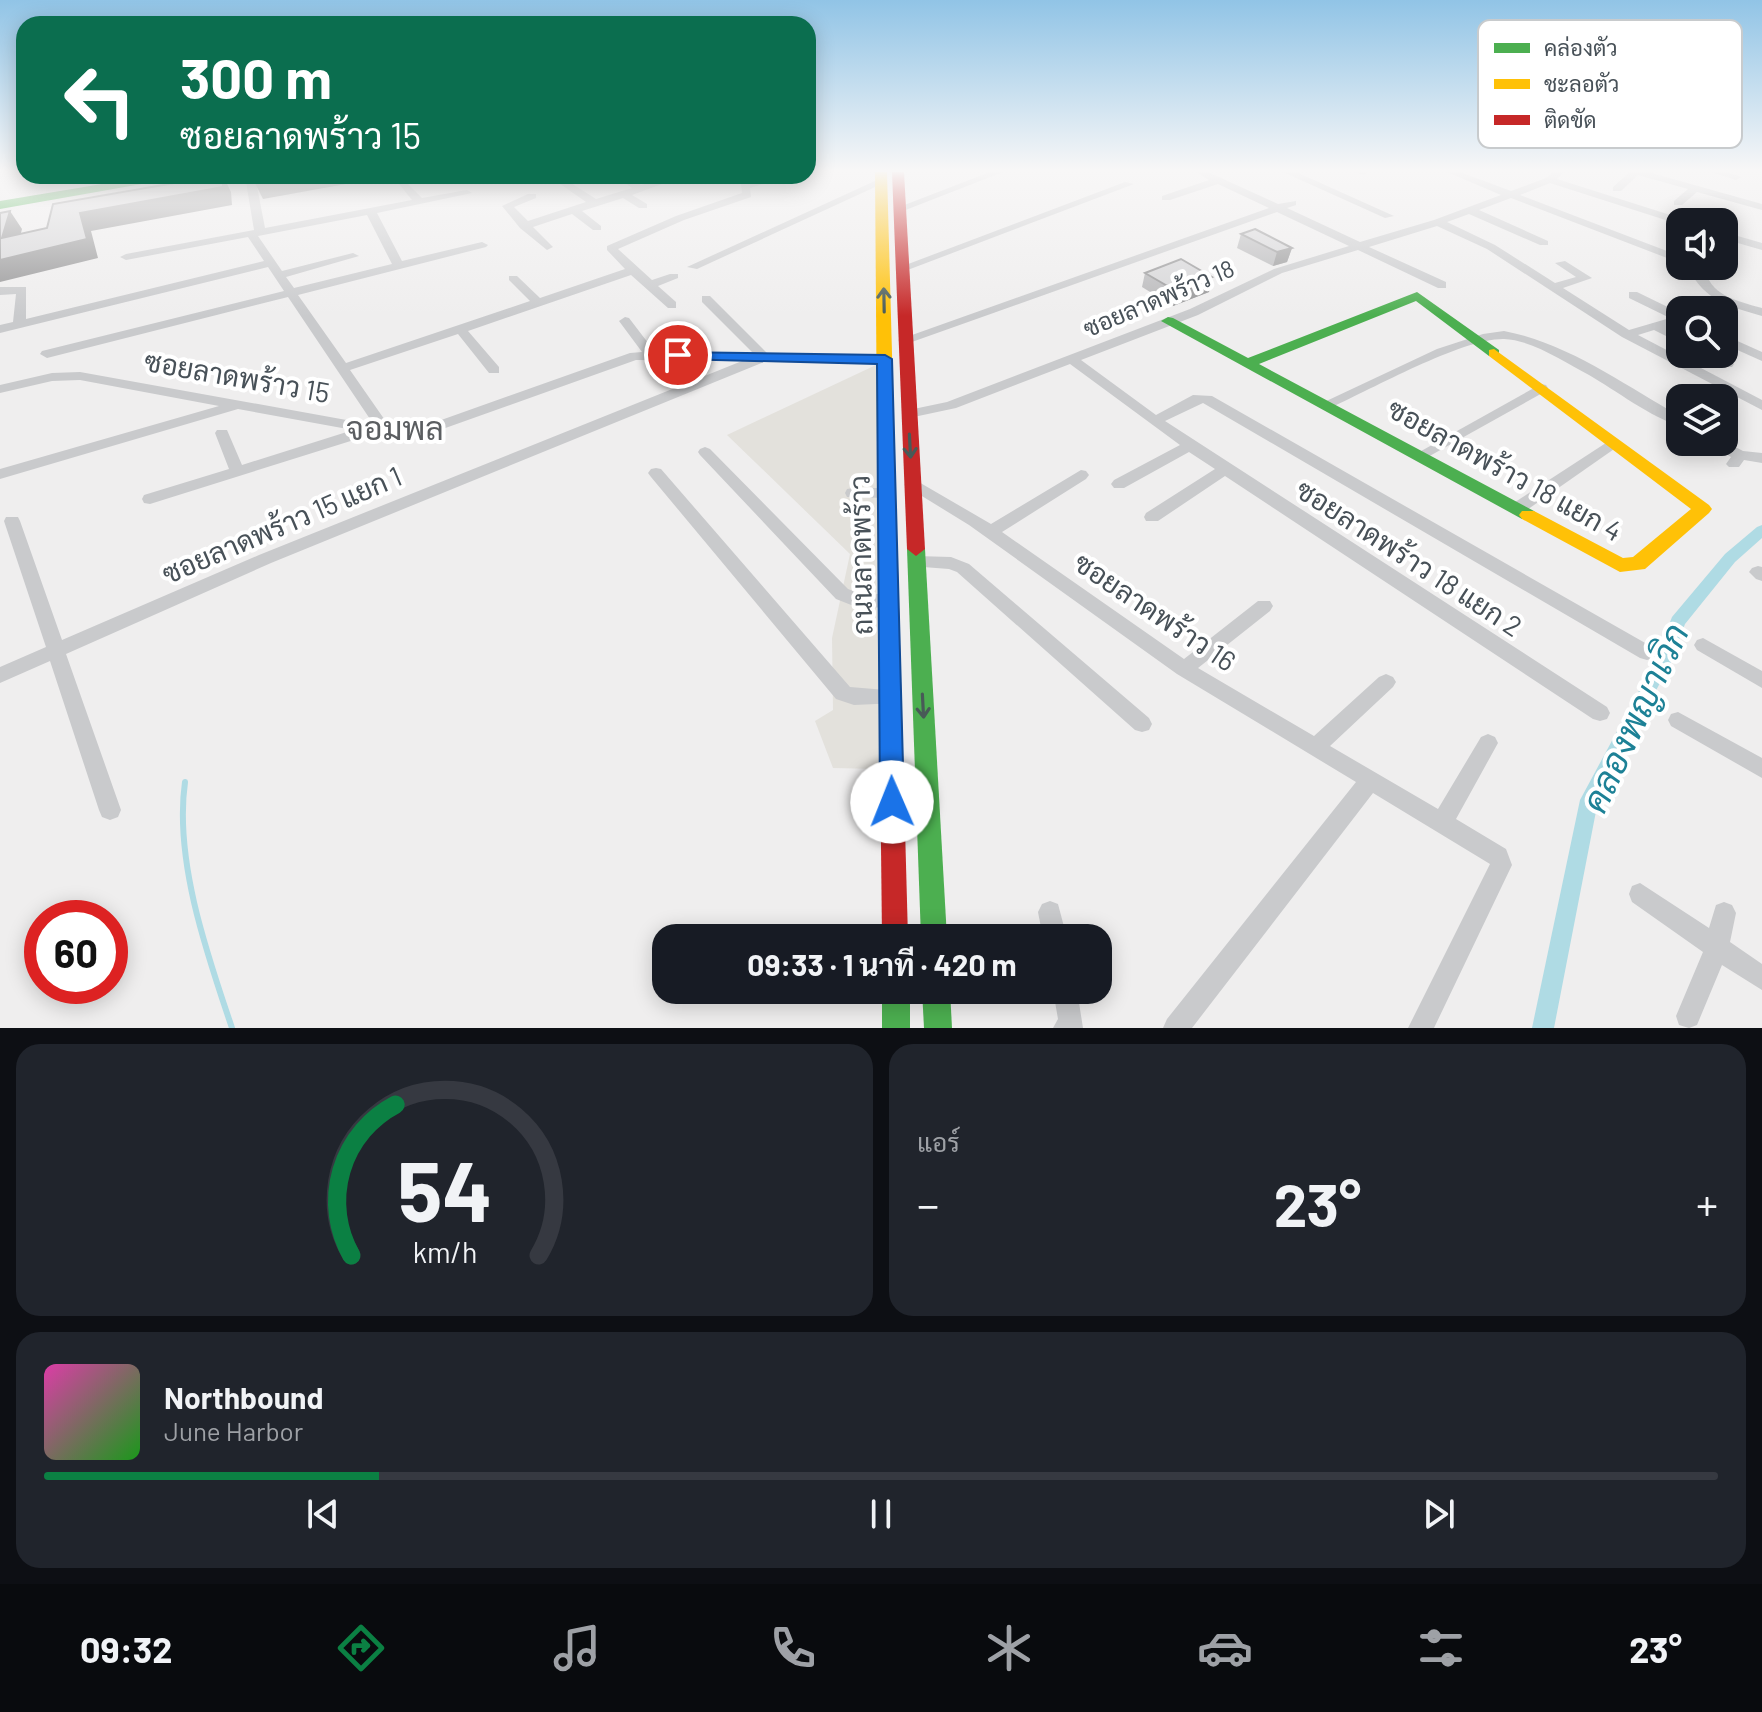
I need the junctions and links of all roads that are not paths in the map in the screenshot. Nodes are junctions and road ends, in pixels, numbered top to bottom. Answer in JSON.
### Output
{"nodes":[{"id":1,"x":254,"y":220,"type":"edge"},
{"id":2,"x":329,"y":220,"type":"edge"},
{"id":3,"x":375,"y":220,"type":"edge"},
{"id":4,"x":519,"y":220,"type":"edge"},
{"id":5,"x":543,"y":220,"type":"edge"},
{"id":6,"x":587,"y":220,"type":"edge"},
{"id":7,"x":675,"y":220,"type":"edge"},
{"id":8,"x":791,"y":220,"type":"edge"},
{"id":9,"x":882,"y":220,"type":"edge"},
{"id":10,"x":899,"y":220,"type":"edge"},
{"id":11,"x":1033,"y":220,"type":"edge"},
{"id":12,"x":1241,"y":220,"type":"edge"},
{"id":13,"x":1306,"y":220,"type":"edge"},
{"id":14,"x":1443,"y":220,"type":"edge"},
{"id":15,"x":1492,"y":220,"type":"edge"},
{"id":16,"x":1577,"y":220,"type":"edge"},
{"id":17,"x":1438,"y":222,"type":"junction"},
{"id":18,"x":524,"y":226,"type":"junction"},
{"id":19,"x":597,"y":228,"type":"dead end"},
{"id":20,"x":255,"y":234,"type":"junction"},
{"id":21,"x":1738,"y":239,"type":"edge"},
{"id":22,"x":1544,"y":243,"type":"dead end"},
{"id":23,"x":1360,"y":244,"type":"junction"},
{"id":24,"x":482,"y":245,"type":"dead end"},
{"id":25,"x":547,"y":247,"type":"dead end"},
{"id":26,"x":1762,"y":247,"type":"edge"},
{"id":27,"x":1666,"y":255,"type":"edge"},
{"id":28,"x":353,"y":256,"type":"dead end"},
{"id":29,"x":126,"y":257,"type":"dead end"},
{"id":30,"x":270,"y":263,"type":"junction"},
{"id":31,"x":1561,"y":263,"type":"dead end"},
{"id":32,"x":399,"y":266,"type":"junction"},
{"id":33,"x":693,"y":267,"type":"dead end"},
{"id":34,"x":901,"y":269,"type":"junction"},
{"id":35,"x":633,"y":270,"type":"junction"},
{"id":36,"x":279,"y":275,"type":"junction"},
{"id":37,"x":674,"y":276,"type":"dead end"},
{"id":38,"x":513,"y":278,"type":"dead end"},
{"id":39,"x":1702,"y":280,"type":"edge"},
{"id":40,"x":650,"y":285,"type":"junction"},
{"id":41,"x":1442,"y":285,"type":"dead end"},
{"id":42,"x":1553,"y":287,"type":"junction"},
{"id":43,"x":0,"y":291,"type":"edge"},
{"id":44,"x":292,"y":293,"type":"junction"},
{"id":45,"x":1633,"y":295,"type":"dead end"},
{"id":46,"x":706,"y":299,"type":"dead end"},
{"id":47,"x":538,"y":302,"type":"junction"},
{"id":48,"x":672,"y":305,"type":"dead end"},
{"id":49,"x":1666,"y":312,"type":"edge"},
{"id":50,"x":1762,"y":312,"type":"edge"},
{"id":51,"x":625,"y":321,"type":"dead end"},
{"id":52,"x":1168,"y":321,"type":"junction"},
{"id":53,"x":1666,"y":323,"type":"edge"},
{"id":54,"x":19,"y":325,"type":"junction"},
{"id":55,"x":1655,"y":326,"type":"junction"},
{"id":56,"x":0,"y":329,"type":"edge"},
{"id":57,"x":460,"y":329,"type":"junction"},
{"id":58,"x":1666,"y":332,"type":"edge"},
{"id":59,"x":1627,"y":334,"type":"junction"},
{"id":60,"x":884,"y":340,"type":"junction"},
{"id":61,"x":904,"y":340,"type":"junction"},
{"id":62,"x":1474,"y":340,"type":"junction"},
{"id":63,"x":1738,"y":346,"type":"edge"},
{"id":64,"x":47,"y":354,"type":"dead end"},
{"id":65,"x":650,"y":354,"type":"junction"},
{"id":66,"x":764,"y":357,"type":"junction"},
{"id":67,"x":1762,"y":357,"type":"edge"},
{"id":68,"x":885,"y":359,"type":"junction"},
{"id":69,"x":1071,"y":359,"type":"junction"},
{"id":70,"x":905,"y":360,"type":"junction"},
{"id":71,"x":1249,"y":363,"type":"junction"},
{"id":72,"x":343,"y":368,"type":"junction"},
{"id":73,"x":494,"y":370,"type":"dead end"},
{"id":74,"x":1541,"y":388,"type":"junction"},
{"id":75,"x":0,"y":389,"type":"edge"},
{"id":76,"x":243,"y":403,"type":"junction"},
{"id":77,"x":1327,"y":404,"type":"junction"},
{"id":78,"x":1762,"y":406,"type":"edge"},
{"id":79,"x":909,"y":414,"type":"junction"},
{"id":80,"x":1666,"y":414,"type":"edge"},
{"id":81,"x":1155,"y":421,"type":"junction"},
{"id":82,"x":377,"y":429,"type":"junction"},
{"id":83,"x":222,"y":433,"type":"dead end"},
{"id":84,"x":1612,"y":444,"type":"junction"},
{"id":85,"x":1190,"y":446,"type":"junction"},
{"id":86,"x":705,"y":452,"type":"dead end"},
{"id":87,"x":1421,"y":455,"type":"junction"},
{"id":88,"x":1731,"y":456,"type":"edge"},
{"id":89,"x":1762,"y":458,"type":"edge"},
{"id":90,"x":1224,"y":470,"type":"junction"},
{"id":91,"x":237,"y":471,"type":"junction"},
{"id":92,"x":656,"y":473,"type":"dead end"},
{"id":93,"x":0,"y":474,"type":"edge"},
{"id":94,"x":1081,"y":475,"type":"dead end"},
{"id":95,"x":1119,"y":484,"type":"dead end"},
{"id":96,"x":912,"y":485,"type":"junction"},
{"id":97,"x":853,"y":493,"type":"dead end"},
{"id":98,"x":888,"y":493,"type":"junction"},
{"id":99,"x":150,"y":499,"type":"dead end"},
{"id":100,"x":1518,"y":508,"type":"junction"},
{"id":101,"x":1152,"y":517,"type":"dead end"},
{"id":102,"x":12,"y":521,"type":"dead end"},
{"id":103,"x":990,"y":532,"type":"junction"},
{"id":104,"x":916,"y":562,"type":"junction"},
{"id":105,"x":889,"y":599,"type":"junction"},
{"id":106,"x":1264,"y":606,"type":"dead end"},
{"id":107,"x":1703,"y":645,"type":"dead end"},
{"id":108,"x":55,"y":650,"type":"junction"},
{"id":109,"x":1647,"y":653,"type":"dead end"},
{"id":110,"x":1184,"y":669,"type":"junction"},
{"id":111,"x":0,"y":675,"type":"edge"},
{"id":112,"x":1762,"y":680,"type":"edge"},
{"id":113,"x":1386,"y":682,"type":"dead end"},
{"id":114,"x":891,"y":697,"type":"junction"},
{"id":115,"x":1600,"y":713,"type":"dead end"},
{"id":116,"x":1678,"y":720,"type":"dead end"},
{"id":117,"x":1142,"y":724,"type":"dead end"},
{"id":118,"x":1488,"y":743,"type":"dead end"},
{"id":119,"x":1314,"y":748,"type":"junction"},
{"id":120,"x":1762,"y":769,"type":"edge"},
{"id":121,"x":1370,"y":781,"type":"junction"},
{"id":122,"x":110,"y":810,"type":"dead end"},
{"id":123,"x":1442,"y":823,"type":"junction"},
{"id":124,"x":1640,"y":894,"type":"dead end"},
{"id":125,"x":1050,"y":912,"type":"dead end"},
{"id":126,"x":1724,"y":913,"type":"dead end"},
{"id":127,"x":895,"y":924,"type":"edge"},
{"id":128,"x":933,"y":924,"type":"edge"},
{"id":129,"x":1052,"y":924,"type":"edge"},
{"id":130,"x":1718,"y":945,"type":"junction"},
{"id":131,"x":1762,"y":978,"type":"edge"},
{"id":132,"x":896,"y":1004,"type":"edge"},
{"id":133,"x":937,"y":1004,"type":"edge"},
{"id":134,"x":1068,"y":1004,"type":"edge"},
{"id":135,"x":1688,"y":1016,"type":"dead end"},
{"id":136,"x":896,"y":1028,"type":"edge"},
{"id":137,"x":938,"y":1028,"type":"edge"},
{"id":138,"x":1066,"y":1028,"type":"edge"},
{"id":139,"x":1176,"y":1028,"type":"edge"},
{"id":140,"x":1421,"y":1028,"type":"edge"}],
"edges":[{"from":1,"to":20,"type":"street"},
{"from":2,"to":20,"type":"street"},
{"from":3,"to":32,"type":"street"},
{"from":4,"to":18,"type":"street"},
{"from":5,"to":18,"type":"street"},
{"from":6,"to":19,"type":"street"},
{"from":7,"to":35,"type":"street"},
{"from":8,"to":33,"type":"street"},
{"from":60,"to":9,"type":"main road","name":"ถนนลาดพร้าว","one_way":true},
{"from":10,"to":34,"type":"main road","name":"ถนนลาดพร้าว"},
{"from":11,"to":34,"type":"street"},
{"from":12,"to":61,"type":"street"},
{"from":13,"to":23,"type":"street"},
{"from":14,"to":17,"type":"street","name":"ซอยลาดพร้าว 18"},
{"from":15,"to":22,"type":"street"},
{"from":16,"to":27,"type":"street"},
{"from":17,"to":23,"type":"street","name":"ซอยลาดพร้าว 18"},
{"from":17,"to":42,"type":"street"},
{"from":18,"to":25,"type":"street"},
{"from":20,"to":29,"type":"street"},
{"from":20,"to":30,"type":"street"},
{"from":21,"to":26,"type":"street"},
{"from":23,"to":41,"type":"street"},
{"from":23,"to":52,"type":"street","name":"ซอยลาดพร้าว 18"},
{"from":24,"to":32,"type":"street"},
{"from":28,"to":36,"type":"street"},
{"from":30,"to":36,"type":"street"},
{"from":30,"to":54,"type":"street"},
{"from":31,"to":42,"type":"street"},
{"from":32,"to":44,"type":"street"},
{"from":34,"to":61,"type":"main road","name":"ถนนลาดพร้าว"},
{"from":35,"to":40,"type":"street"},
{"from":35,"to":47,"type":"street"},
{"from":36,"to":44,"type":"street"},
{"from":37,"to":40,"type":"street"},
{"from":38,"to":47,"type":"street"},
{"from":39,"to":50,"type":"street"},
{"from":40,"to":48,"type":"street"},
{"from":42,"to":59,"type":"street"},
{"from":43,"to":54,"type":"street"},
{"from":44,"to":64,"type":"street"},
{"from":44,"to":72,"type":"street"},
{"from":45,"to":49,"type":"street"},
{"from":46,"to":66,"type":"street"},
{"from":47,"to":57,"type":"street"},
{"from":51,"to":65,"type":"street"},
{"from":52,"to":69,"type":"street","name":"ซอยลาดพร้าว 18"},
{"from":52,"to":71,"type":"main road","name":"ซอยลาดพร้าว 18 แยก 4"},
{"from":53,"to":55,"type":"street"},
{"from":54,"to":56,"type":"street"},
{"from":55,"to":58,"type":"street"},
{"from":55,"to":59,"type":"street"},
{"from":57,"to":72,"type":"street"},
{"from":57,"to":73,"type":"street"},
{"from":59,"to":78,"type":"street"},
{"from":60,"to":61,"type":"main road"},
{"from":60,"to":68,"type":"main road","name":"ถนนลาดพร้าว"},
{"from":61,"to":70,"type":"main road","name":"ถนนลาดพร้าว"},
{"from":62,"to":71,"type":"main road","name":"ซอยลาดพร้าว 18 แยก 4"},
{"from":62,"to":74,"type":"main road","name":"ซอยลาดพร้าว 18 แยก 4"},
{"from":62,"to":77,"type":"street"},
{"from":62,"to":80,"type":"street"},
{"from":63,"to":67,"type":"street"},
{"from":65,"to":66,"type":"street","name":"ซอยลาดพร้าว 15"},
{"from":65,"to":82,"type":"street","name":"ซอยลาดพร้าว 15"},
{"from":66,"to":68,"type":"street","name":"ซอยลาดพร้าว 15"},
{"from":66,"to":108,"type":"street","name":"ซอยลาดพร้าว 15 แยก 1"},
{"from":68,"to":70,"type":"main road"},
{"from":68,"to":98,"type":"main road","name":"ถนนลาดพร้าว"},
{"from":69,"to":79,"type":"street","name":"ซอยลาดพร้าว 18"},
{"from":69,"to":81,"type":"street","name":"ซอยลาดพร้าว 18 แยก 2"},
{"from":70,"to":79,"type":"main road","name":"ถนนลาดพร้าว"},
{"from":71,"to":77,"type":"main road","name":"ซอยลาดพร้าว 18 แยก 4"},
{"from":72,"to":82,"type":"street"},
{"from":74,"to":84,"type":"main road","name":"ซอยลาดพร้าว 18 แยก 4"},
{"from":74,"to":87,"type":"street"},
{"from":75,"to":76,"type":"street","name":"ซอยลาดพร้าว 15"},
{"from":76,"to":82,"type":"street","name":"ซอยลาดพร้าว 15"},
{"from":76,"to":93,"type":"street"},
{"from":77,"to":87,"type":"main road","name":"ซอยลาดพร้าว 18 แยก 4"},
{"from":79,"to":96,"type":"main road","name":"ถนนลาดพร้าว","one_way":true},
{"from":81,"to":85,"type":"street","name":"ซอยลาดพร้าว 18 แยก 2"},
{"from":81,"to":109,"type":"street"},
{"from":82,"to":91,"type":"street"},
{"from":83,"to":91,"type":"street"},
{"from":84,"to":100,"type":"street"},
{"from":84,"to":100,"type":"main road","name":"ซอยลาดพร้าว 18 แยก 4"},
{"from":85,"to":90,"type":"street","name":"ซอยลาดพร้าว 18 แยก 2"},
{"from":85,"to":95,"type":"street"},
{"from":86,"to":105,"type":"street"},
{"from":87,"to":100,"type":"main road","name":"ซอยลาดพร้าว 18 แยก 4"},
{"from":88,"to":89,"type":"street"},
{"from":90,"to":101,"type":"street"},
{"from":90,"to":115,"type":"street","name":"ซอยลาดพร้าว 18 แยก 2"},
{"from":91,"to":99,"type":"street"},
{"from":92,"to":114,"type":"street"},
{"from":94,"to":103,"type":"street"},
{"from":96,"to":103,"type":"street","name":"ซอยลาดพร้าว 16"},
{"from":96,"to":104,"type":"main road","name":"ถนนลาดพร้าว"},
{"from":97,"to":98,"type":"street"},
{"from":98,"to":105,"type":"main road","name":"ถนนลาดพร้าว"},
{"from":102,"to":108,"type":"street"},
{"from":103,"to":110,"type":"street","name":"ซอยลาดพร้าว 16"},
{"from":104,"to":117,"type":"street"},
{"from":104,"to":128,"type":"main road","name":"ถนนลาดพร้าว","one_way":true},
{"from":105,"to":114,"type":"main road","name":"ถนนลาดพร้าว"},
{"from":106,"to":110,"type":"street"},
{"from":107,"to":112,"type":"street"},
{"from":108,"to":111,"type":"street","name":"ซอยลาดพร้าว 15 แยก 1"},
{"from":108,"to":122,"type":"street"},
{"from":110,"to":119,"type":"street","name":"ซอยลาดพร้าว 16"},
{"from":113,"to":119,"type":"street"},
{"from":114,"to":127,"type":"main road","name":"ถนนลาดพร้าว"},
{"from":116,"to":120,"type":"street"},
{"from":118,"to":123,"type":"street"},
{"from":119,"to":121,"type":"street","name":"ซอยลาดพร้าว 16"},
{"from":121,"to":123,"type":"street","name":"ซอยลาดพร้าว 16"},
{"from":121,"to":139,"type":"street"},
{"from":123,"to":140,"type":"street","name":"ซอยลาดพร้าว 16"},
{"from":124,"to":130,"type":"street"},
{"from":125,"to":129,"type":"street"},
{"from":126,"to":130,"type":"street"},
{"from":130,"to":131,"type":"street"},
{"from":130,"to":135,"type":"street"},
{"from":132,"to":136,"type":"main road"},
{"from":133,"to":137,"type":"main road"},
{"from":134,"to":138,"type":"street"}]}
